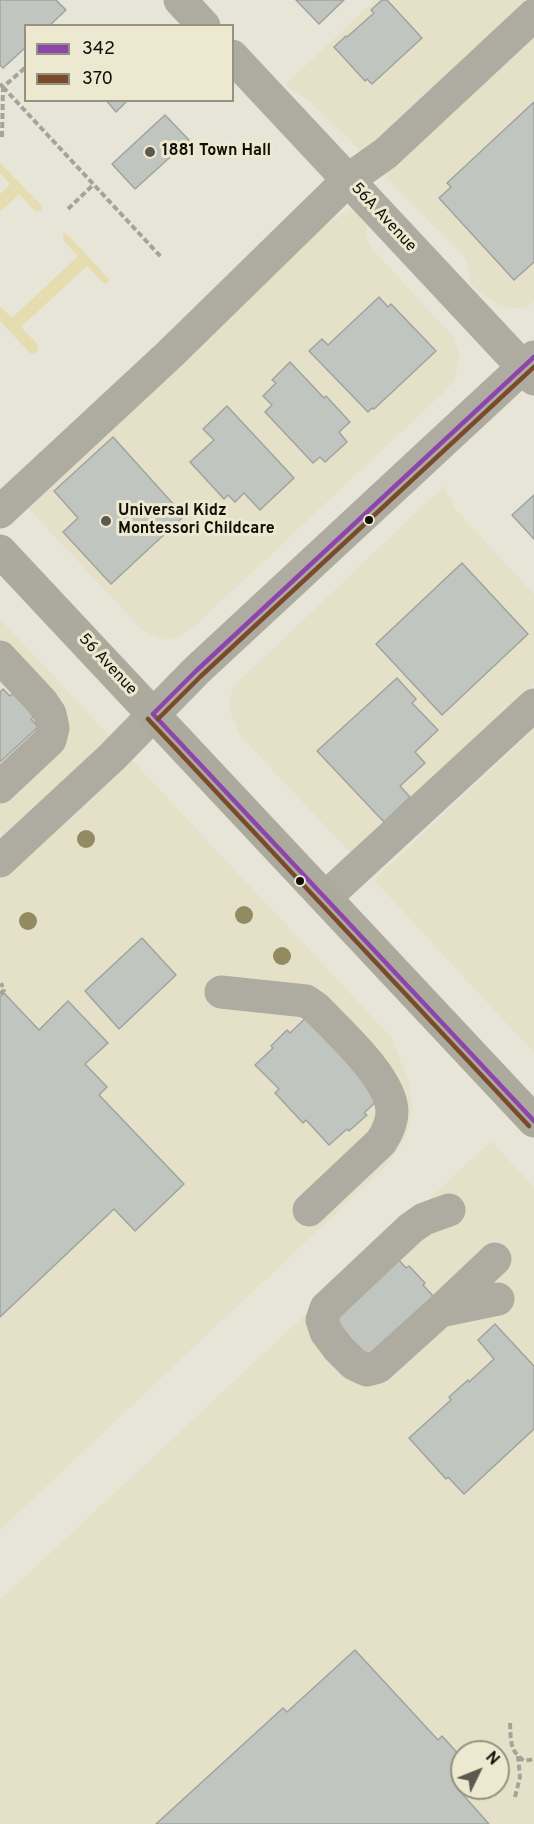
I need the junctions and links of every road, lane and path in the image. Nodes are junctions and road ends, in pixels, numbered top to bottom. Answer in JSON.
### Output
{"nodes":[{"id":1,"x":180,"y":0,"type":"edge"},
{"id":2,"x":534,"y":15,"type":"edge"},
{"id":3,"x":202,"y":24,"type":"edge"},
{"id":4,"x":234,"y":58,"type":"edge"},
{"id":5,"x":24,"y":69,"type":"edge"},
{"id":6,"x":2,"y":86,"type":"edge"},
{"id":7,"x":2,"y":98,"type":"edge"},
{"id":8,"x":2,"y":138,"type":"dead end"},
{"id":9,"x":348,"y":180,"type":"junction"},
{"id":10,"x":94,"y":184,"type":"junction"},
{"id":11,"x":68,"y":209,"type":"dead end"},
{"id":12,"x":162,"y":258,"type":"dead end"},
{"id":13,"x":530,"y":368,"type":"edge"},
{"id":14,"x":0,"y":512,"type":"edge"},
{"id":15,"x":0,"y":551,"type":"edge"},
{"id":16,"x":0,"y":657,"type":"edge"},
{"id":17,"x":534,"y":705,"type":"edge"},
{"id":18,"x":153,"y":714,"type":"junction"},
{"id":19,"x":0,"y":787,"type":"edge"},
{"id":20,"x":0,"y":861,"type":"edge"},
{"id":21,"x":326,"y":897,"type":"junction"},
{"id":22,"x":1,"y":983,"type":"edge"},
{"id":23,"x":221,"y":992,"type":"dead end"},
{"id":24,"x":0,"y":994,"type":"edge"},
{"id":25,"x":534,"y":1121,"type":"edge"},
{"id":26,"x":309,"y":1210,"type":"dead end"},
{"id":27,"x":449,"y":1210,"type":"dead end"},
{"id":28,"x":495,"y":1259,"type":"dead end"},
{"id":29,"x":498,"y":1299,"type":"dead end"},
{"id":30,"x":440,"y":1311,"type":"junction"},
{"id":31,"x":510,"y":1723,"type":"dead end"},
{"id":32,"x":518,"y":1756,"type":"junction"},
{"id":33,"x":534,"y":1759,"type":"edge"},
{"id":34,"x":515,"y":1797,"type":"dead end"}],
"edges":[{"from":1,"to":3,"type":"street"},
{"from":2,"to":9,"type":"street"},
{"from":4,"to":9,"type":"street","name":"56A Avenue"},
{"from":5,"to":6,"type":"path"},
{"from":6,"to":7,"type":"path"},
{"from":6,"to":10,"type":"path"},
{"from":7,"to":8,"type":"path"},
{"from":9,"to":13,"type":"street","name":"56A Avenue"},
{"from":9,"to":14,"type":"street"},
{"from":10,"to":11,"type":"path"},
{"from":10,"to":12,"type":"path"},
{"from":13,"to":18,"type":"street"},
{"from":15,"to":18,"type":"highway","name":"56 Avenue"},
{"from":16,"to":19,"type":"street"},
{"from":17,"to":21,"type":"street"},
{"from":18,"to":20,"type":"street"},
{"from":18,"to":21,"type":"highway","name":"56 Avenue"},
{"from":21,"to":25,"type":"highway","name":"56 Avenue"},
{"from":22,"to":24,"type":"path"},
{"from":23,"to":26,"type":"street"},
{"from":27,"to":30,"type":"street"},
{"from":28,"to":30,"type":"street"},
{"from":29,"to":30,"type":"street"},
{"from":31,"to":32,"type":"path"},
{"from":32,"to":33,"type":"path"},
{"from":32,"to":34,"type":"path"}]}
